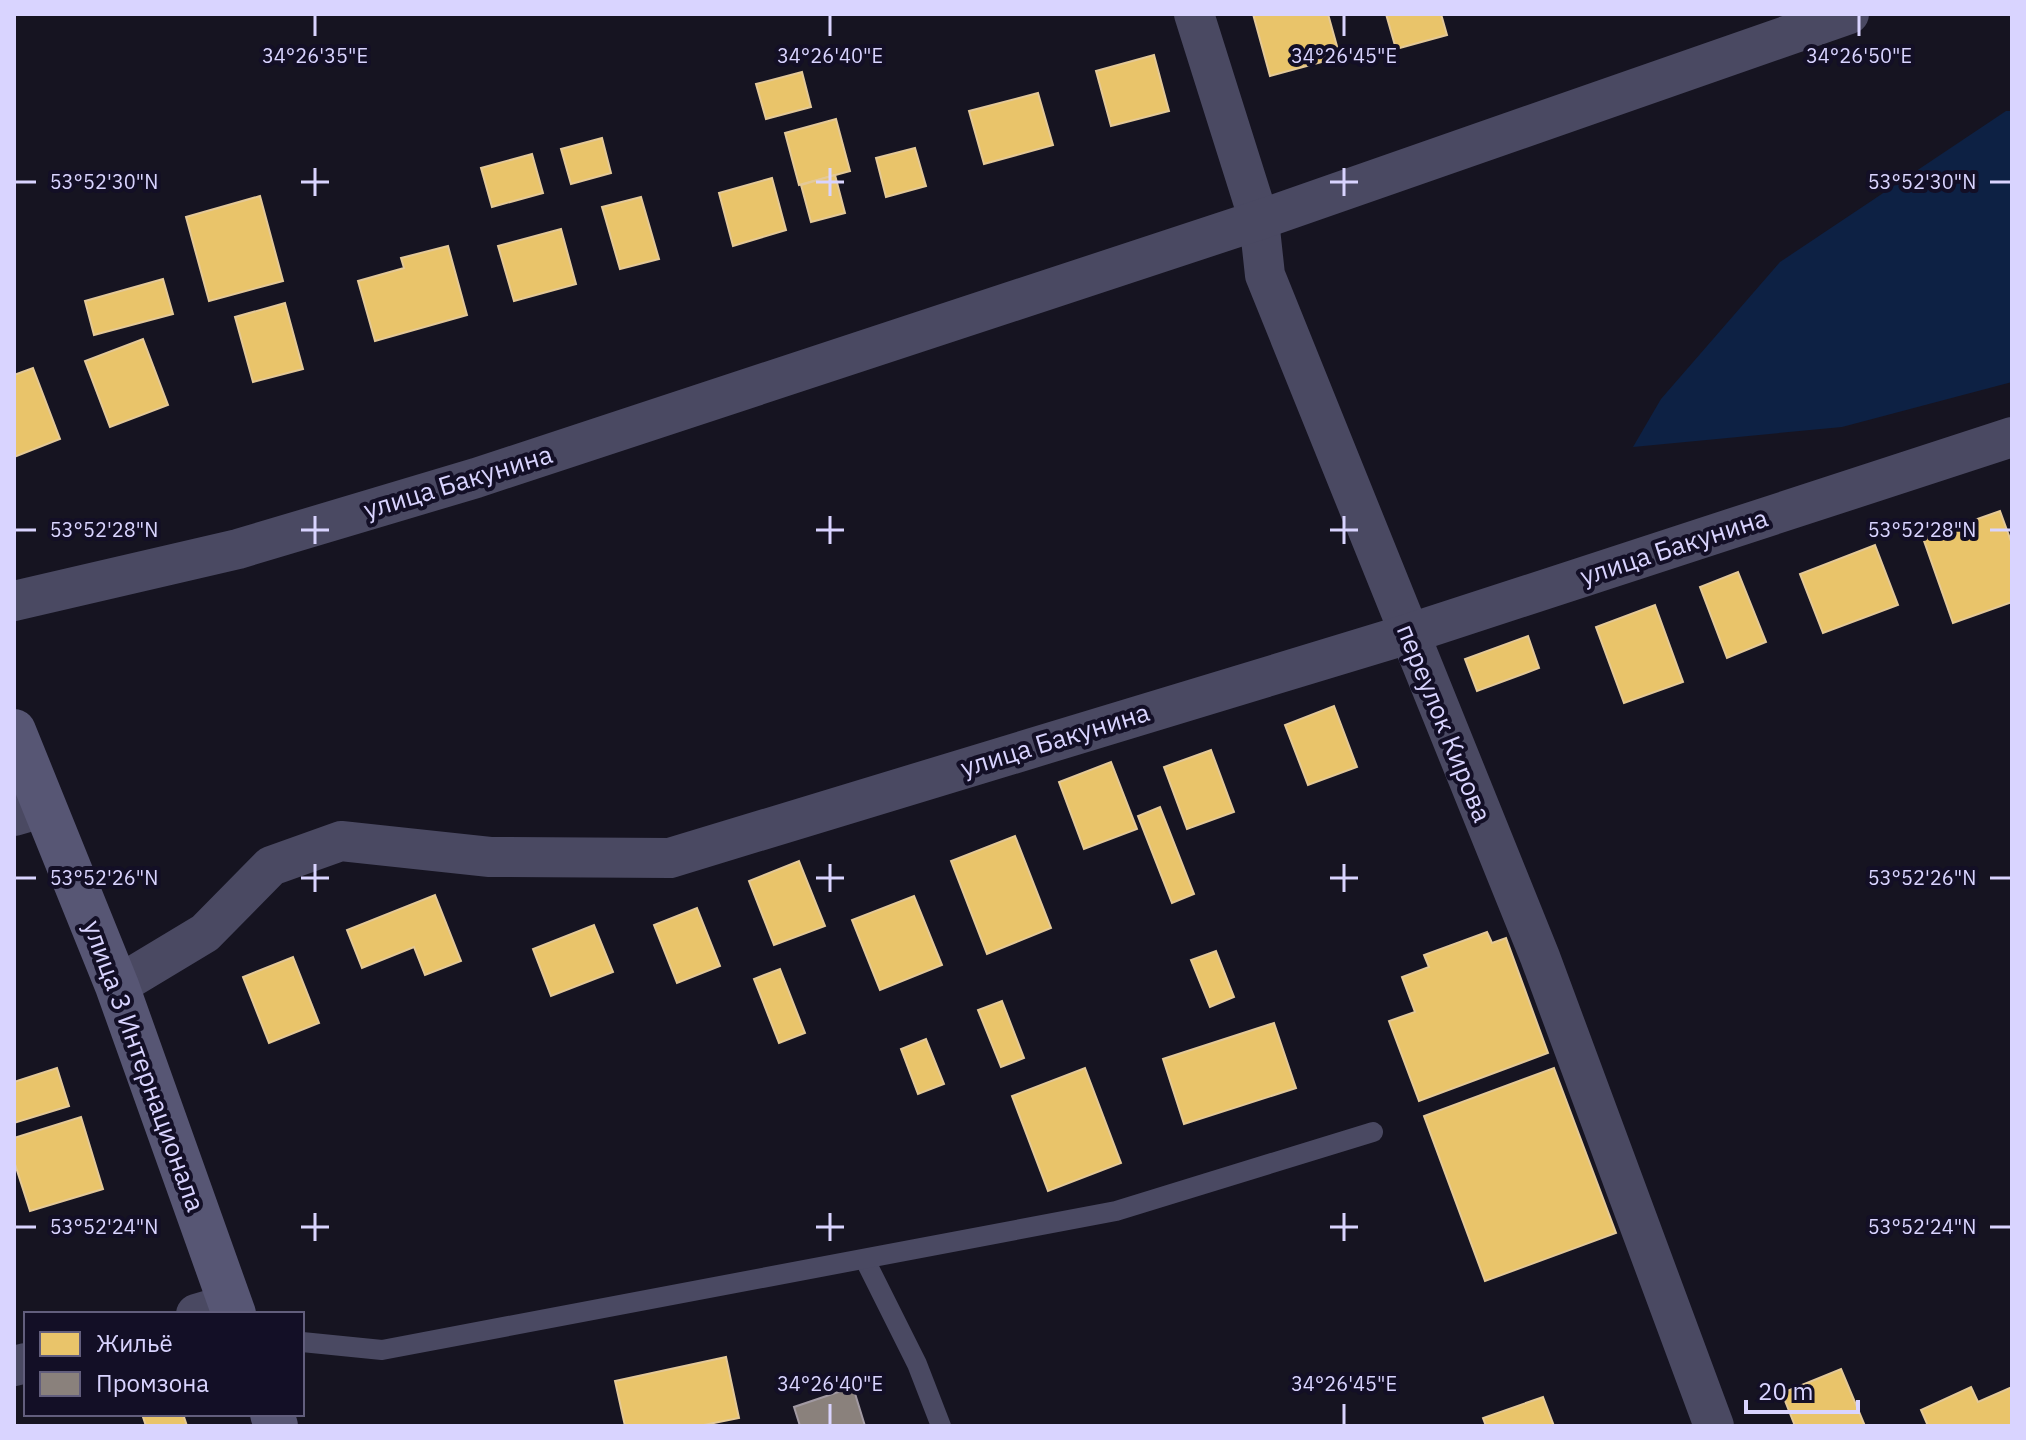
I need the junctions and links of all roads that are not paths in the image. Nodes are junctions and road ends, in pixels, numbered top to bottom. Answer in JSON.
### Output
{"nodes":[{"id":1,"x":1194,"y":14,"type":"edge"},
{"id":2,"x":1849,"y":14,"type":"edge"},
{"id":3,"x":1259,"y":220,"type":"junction"},
{"id":4,"x":2012,"y":437,"type":"edge"},
{"id":5,"x":14,"y":601,"type":"edge"},
{"id":6,"x":1408,"y":634,"type":"junction"},
{"id":7,"x":14,"y":731,"type":"edge"},
{"id":8,"x":30,"y":812,"type":"edge"},
{"id":9,"x":117,"y":986,"type":"junction"},
{"id":10,"x":1373,"y":1132,"type":"dead end"},
{"id":11,"x":865,"y":1260,"type":"junction"},
{"id":12,"x":220,"y":1311,"type":"edge"},
{"id":13,"x":304,"y":1342,"type":"edge"},
{"id":14,"x":941,"y":1426,"type":"edge"},
{"id":15,"x":1714,"y":1426,"type":"edge"}],
"edges":[{"from":1,"to":3,"type":"street","name":"переулок Кирова"},
{"from":2,"to":3,"type":"street","name":"улица Бакунина"},
{"from":3,"to":5,"type":"street","name":"улица Бакунина"},
{"from":3,"to":6,"type":"street","name":"переулок Кирова"},
{"from":4,"to":6,"type":"street","name":"улица Бакунина"},
{"from":6,"to":9,"type":"street","name":"улица Бакунина"},
{"from":6,"to":15,"type":"street","name":"переулок Кирова"},
{"from":7,"to":8,"type":"street","name":"улица 3 Интернационала"},
{"from":8,"to":9,"type":"street","name":"улица 3 Интернационала"},
{"from":9,"to":12,"type":"street","name":"улица 3 Интернационала"},
{"from":10,"to":11,"type":"lane"},
{"from":11,"to":13,"type":"lane"},
{"from":11,"to":14,"type":"lane"}]}
